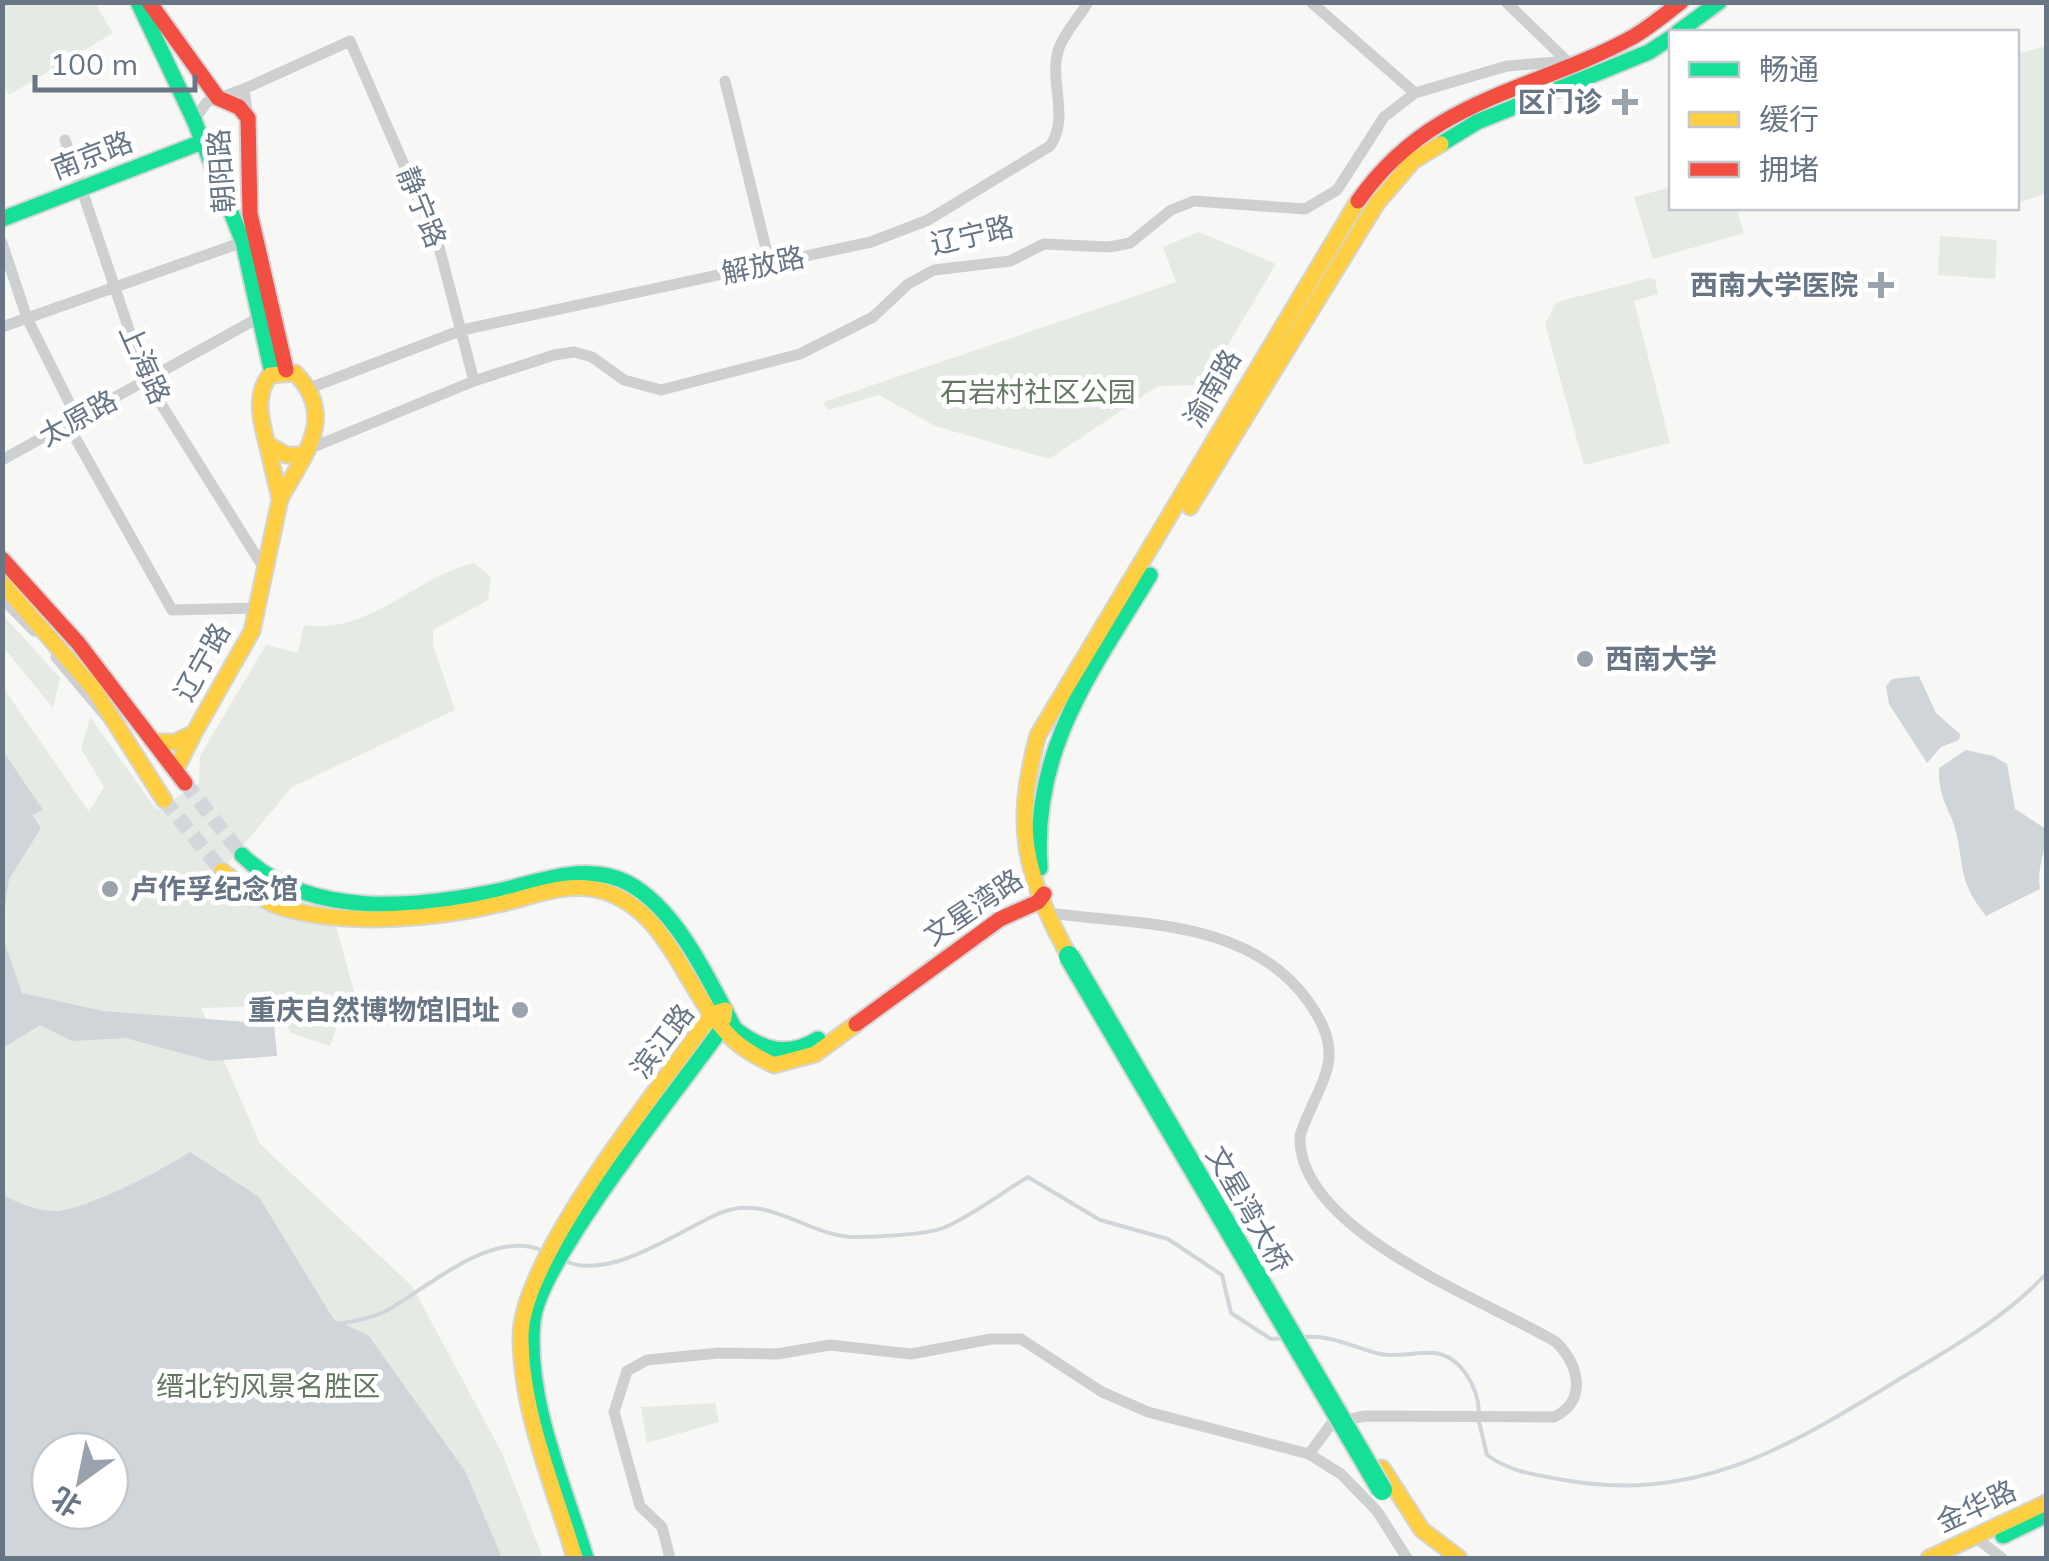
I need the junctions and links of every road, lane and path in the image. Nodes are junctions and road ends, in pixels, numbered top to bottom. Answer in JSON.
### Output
{"nodes":[{"id":1,"x":138,"y":2,"type":"edge"},
{"id":2,"x":149,"y":2,"type":"edge"},
{"id":3,"x":1088,"y":2,"type":"edge"},
{"id":4,"x":1311,"y":2,"type":"edge"},
{"id":5,"x":1506,"y":2,"type":"edge"},
{"id":6,"x":1681,"y":2,"type":"edge"},
{"id":7,"x":1712,"y":5,"type":"edge"},
{"id":8,"x":1681,"y":30,"type":"edge"},
{"id":9,"x":1669,"y":39,"type":"edge"},
{"id":10,"x":1568,"y":61,"type":"junction"},
{"id":11,"x":199,"y":73,"type":"junction"},
{"id":12,"x":1585,"y":78,"type":"junction"},
{"id":13,"x":725,"y":81,"type":"dead end"},
{"id":14,"x":176,"y":82,"type":"junction"},
{"id":15,"x":244,"y":89,"type":"junction"},
{"id":16,"x":1416,"y":93,"type":"junction"},
{"id":17,"x":218,"y":98,"type":"junction"},
{"id":18,"x":248,"y":118,"type":"junction"},
{"id":19,"x":194,"y":120,"type":"junction"},
{"id":20,"x":65,"y":140,"type":"dead end"},
{"id":21,"x":202,"y":142,"type":"junction"},
{"id":22,"x":78,"y":189,"type":"junction"},
{"id":23,"x":2,"y":220,"type":"edge"},
{"id":24,"x":243,"y":242,"type":"junction"},
{"id":25,"x":2,"y":243,"type":"edge"},
{"id":26,"x":770,"y":265,"type":"junction"},
{"id":27,"x":113,"y":287,"type":"junction"},
{"id":28,"x":26,"y":318,"type":"junction"},
{"id":29,"x":258,"y":318,"type":"junction"},
{"id":30,"x":2,"y":327,"type":"edge"},
{"id":31,"x":462,"y":330,"type":"junction"},
{"id":32,"x":280,"y":372,"type":"junction"},
{"id":33,"x":146,"y":380,"type":"junction"},
{"id":34,"x":474,"y":381,"type":"junction"},
{"id":35,"x":310,"y":388,"type":"junction"},
{"id":36,"x":73,"y":422,"type":"junction"},
{"id":37,"x":268,"y":444,"type":"junction"},
{"id":38,"x":306,"y":451,"type":"junction"},
{"id":39,"x":2,"y":460,"type":"edge"},
{"id":40,"x":280,"y":499,"type":"junction"},
{"id":41,"x":2,"y":559,"type":"edge"},
{"id":42,"x":265,"y":570,"type":"junction"},
{"id":43,"x":2,"y":583,"type":"edge"},
{"id":44,"x":2,"y":598,"type":"edge"},
{"id":45,"x":257,"y":608,"type":"junction"},
{"id":46,"x":111,"y":722,"type":"junction"},
{"id":47,"x":194,"y":733,"type":"junction"},
{"id":48,"x":158,"y":742,"type":"junction"},
{"id":49,"x":164,"y":800,"type":"tunnel mouth"},
{"id":50,"x":242,"y":855,"type":"tunnel mouth"},
{"id":51,"x":222,"y":870,"type":"tunnel mouth"},
{"id":52,"x":1039,"y":895,"type":"junction"},
{"id":53,"x":1057,"y":914,"type":"junction"},
{"id":54,"x":1074,"y":953,"type":"junction"},
{"id":55,"x":720,"y":1018,"type":"junction"},
{"id":56,"x":527,"y":1355,"type":"junction"},
{"id":57,"x":1309,"y":1454,"type":"junction"},
{"id":58,"x":1382,"y":1479,"type":"junction"},
{"id":59,"x":2046,"y":1504,"type":"edge"},
{"id":60,"x":2046,"y":1515,"type":"edge"},
{"id":61,"x":1980,"y":1541,"type":"junction"},
{"id":62,"x":575,"y":1558,"type":"edge"},
{"id":63,"x":586,"y":1558,"type":"edge"},
{"id":64,"x":670,"y":1558,"type":"edge"},
{"id":65,"x":1407,"y":1558,"type":"edge"},
{"id":66,"x":1436,"y":1558,"type":"edge"},
{"id":67,"x":1458,"y":1558,"type":"edge"},
{"id":68,"x":1928,"y":1558,"type":"edge"},
{"id":69,"x":1954,"y":1558,"type":"edge"},
{"id":70,"x":2002,"y":1558,"type":"edge"}],
"edges":[{"from":1,"to":14,"type":"main road"},
{"from":2,"to":11,"type":"main road","name":"朝阳路"},
{"from":3,"to":26,"type":"street","name":"解放路"},
{"from":4,"to":16,"type":"street"},
{"from":5,"to":10,"type":"street"},
{"from":6,"to":10,"type":"main road","name":"渝南路"},
{"from":7,"to":8,"type":"main road"},
{"from":9,"to":12,"type":"main road","name":"渝南路"},
{"from":10,"to":12,"type":"street"},
{"from":10,"to":16,"type":"street","name":"辽宁路"},
{"from":10,"to":52,"type":"main road","name":"渝南路"},
{"from":11,"to":14,"type":"main road"},
{"from":11,"to":17,"type":"main road","name":"朝阳路"},
{"from":12,"to":52,"type":"main road","name":"渝南路"},
{"from":13,"to":26,"type":"street"},
{"from":14,"to":19,"type":"main road"},
{"from":15,"to":17,"type":"street"},
{"from":15,"to":18,"type":"street"},
{"from":15,"to":31,"type":"street","name":"静宁路"},
{"from":16,"to":34,"type":"street","name":"辽宁路"},
{"from":17,"to":18,"type":"main road","name":"朝阳路"},
{"from":17,"to":19,"type":"street"},
{"from":18,"to":32,"type":"main road","name":"朝阳路"},
{"from":19,"to":21,"type":"main road"},
{"from":20,"to":22,"type":"street","name":"上海路"},
{"from":21,"to":22,"type":"main road","name":"南京路"},
{"from":21,"to":24,"type":"main road"},
{"from":22,"to":23,"type":"main road","name":"南京路"},
{"from":22,"to":27,"type":"street","name":"上海路"},
{"from":24,"to":27,"type":"street"},
{"from":24,"to":29,"type":"main road"},
{"from":25,"to":28,"type":"street"},
{"from":26,"to":31,"type":"street","name":"解放路"},
{"from":27,"to":28,"type":"street"},
{"from":27,"to":33,"type":"street","name":"上海路"},
{"from":28,"to":30,"type":"street"},
{"from":28,"to":36,"type":"street"},
{"from":29,"to":32,"type":"main road"},
{"from":29,"to":33,"type":"street","name":"太原路"},
{"from":31,"to":34,"type":"street","name":"静宁路"},
{"from":31,"to":35,"type":"street","name":"解放路"},
{"from":32,"to":35,"type":"main road"},
{"from":32,"to":37,"type":"main road"},
{"from":33,"to":36,"type":"street","name":"太原路"},
{"from":33,"to":42,"type":"street","name":"上海路"},
{"from":34,"to":38,"type":"street","name":"辽宁路"},
{"from":35,"to":38,"type":"main road"},
{"from":36,"to":39,"type":"street","name":"太原路"},
{"from":36,"to":45,"type":"street"},
{"from":37,"to":38,"type":"main road"},
{"from":37,"to":40,"type":"main road","name":"辽宁路"},
{"from":38,"to":40,"type":"main road","name":"辽宁路"},
{"from":40,"to":42,"type":"main road","name":"辽宁路"},
{"from":41,"to":48,"type":"main road"},
{"from":42,"to":45,"type":"main road","name":"辽宁路"},
{"from":43,"to":46,"type":"main road"},
{"from":44,"to":46,"type":"street"},
{"from":45,"to":47,"type":"main road","name":"辽宁路"},
{"from":46,"to":49,"type":"main road"},
{"from":47,"to":48,"type":"main road"},
{"from":47,"to":48,"type":"main road","name":"辽宁路"},
{"from":50,"to":55,"type":"main road","name":"文星湾路"},
{"from":51,"to":55,"type":"main road","name":"文星湾路"},
{"from":52,"to":53,"type":"main road","name":"渝南路"},
{"from":52,"to":54,"type":"main road","name":"渝南路"},
{"from":52,"to":55,"type":"main road","name":"文星湾路"},
{"from":53,"to":54,"type":"main road","name":"渝南路"},
{"from":53,"to":57,"type":"street"},
{"from":54,"to":58,"type":"main road","name":"文星湾大桥"},
{"from":55,"to":56,"type":"main road","name":"滨江路"},
{"from":56,"to":62,"type":"main road","name":"滨江路"},
{"from":56,"to":63,"type":"main road","name":"滨江路"},
{"from":57,"to":64,"type":"street"},
{"from":57,"to":65,"type":"street"},
{"from":58,"to":66,"type":"main road"},
{"from":58,"to":67,"type":"main road"},
{"from":59,"to":61,"type":"main road","name":"金华路"},
{"from":60,"to":61,"type":"main road","name":"金华路"},
{"from":61,"to":68,"type":"main road","name":"金华路"},
{"from":61,"to":69,"type":"main road","name":"金华路"},
{"from":61,"to":70,"type":"street"}]}
